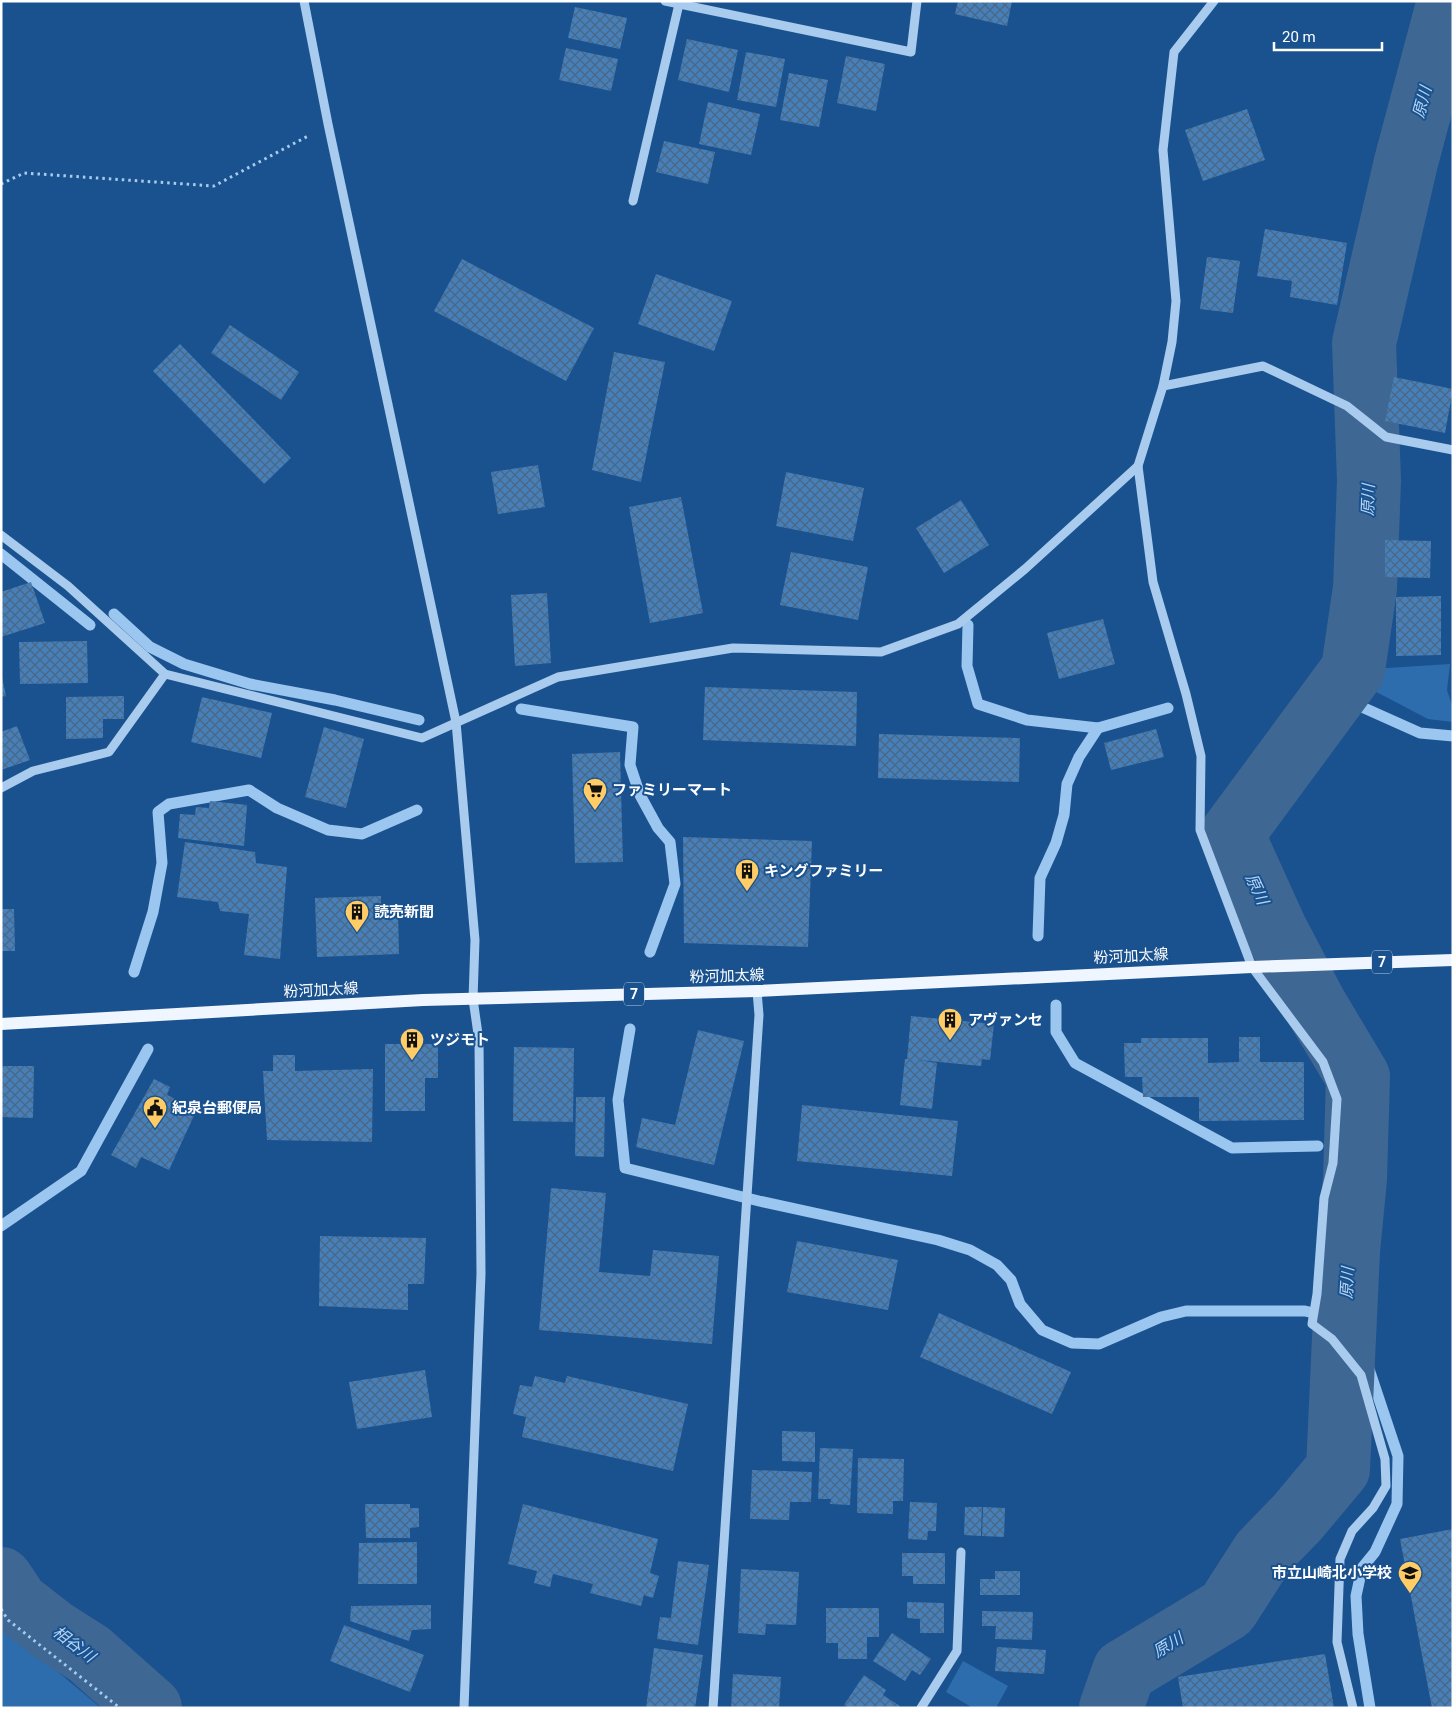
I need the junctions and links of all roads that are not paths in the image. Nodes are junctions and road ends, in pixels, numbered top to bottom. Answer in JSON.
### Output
{"nodes":[{"id":1,"x":304,"y":1,"type":"edge"},
{"id":2,"x":665,"y":1,"type":"edge"},
{"id":3,"x":917,"y":1,"type":"edge"},
{"id":4,"x":1214,"y":1,"type":"edge"},
{"id":5,"x":679,"y":4,"type":"junction"},
{"id":6,"x":632,"y":201,"type":"dead end"},
{"id":7,"x":1163,"y":386,"type":"junction"},
{"id":8,"x":1453,"y":450,"type":"edge"},
{"id":9,"x":1138,"y":466,"type":"junction"},
{"id":10,"x":1,"y":535,"type":"edge"},
{"id":11,"x":166,"y":674,"type":"junction"},
{"id":12,"x":456,"y":722,"type":"junction"},
{"id":13,"x":1,"y":788,"type":"edge"},
{"id":14,"x":1453,"y":960,"type":"edge"},
{"id":15,"x":1252,"y":966,"type":"junction"},
{"id":16,"x":757,"y":992,"type":"junction"},
{"id":17,"x":473,"y":999,"type":"junction"},
{"id":18,"x":1,"y":1024,"type":"edge"},
{"id":19,"x":961,"y":1552,"type":"dead end"},
{"id":20,"x":464,"y":1708,"type":"edge"},
{"id":21,"x":713,"y":1708,"type":"edge"},
{"id":22,"x":921,"y":1708,"type":"edge"},
{"id":23,"x":1353,"y":1708,"type":"edge"}],
"edges":[{"from":1,"to":12,"type":"street"},
{"from":2,"to":5,"type":"street"},
{"from":3,"to":5,"type":"street"},
{"from":4,"to":7,"type":"street"},
{"from":5,"to":6,"type":"street"},
{"from":7,"to":8,"type":"street"},
{"from":7,"to":9,"type":"street"},
{"from":9,"to":12,"type":"street"},
{"from":9,"to":15,"type":"street"},
{"from":10,"to":11,"type":"street"},
{"from":11,"to":12,"type":"street"},
{"from":11,"to":13,"type":"street"},
{"from":12,"to":17,"type":"street"},
{"from":14,"to":15,"type":"main road","name":"粉河加太線","number":"7"},
{"from":15,"to":16,"type":"main road","name":"粉河加太線","number":"7"},
{"from":15,"to":23,"type":"street"},
{"from":16,"to":17,"type":"main road","name":"粉河加太線","number":"7"},
{"from":16,"to":21,"type":"street"},
{"from":17,"to":18,"type":"main road","name":"粉河加太線","number":"7"},
{"from":17,"to":20,"type":"street"},
{"from":19,"to":22,"type":"street"}]}
